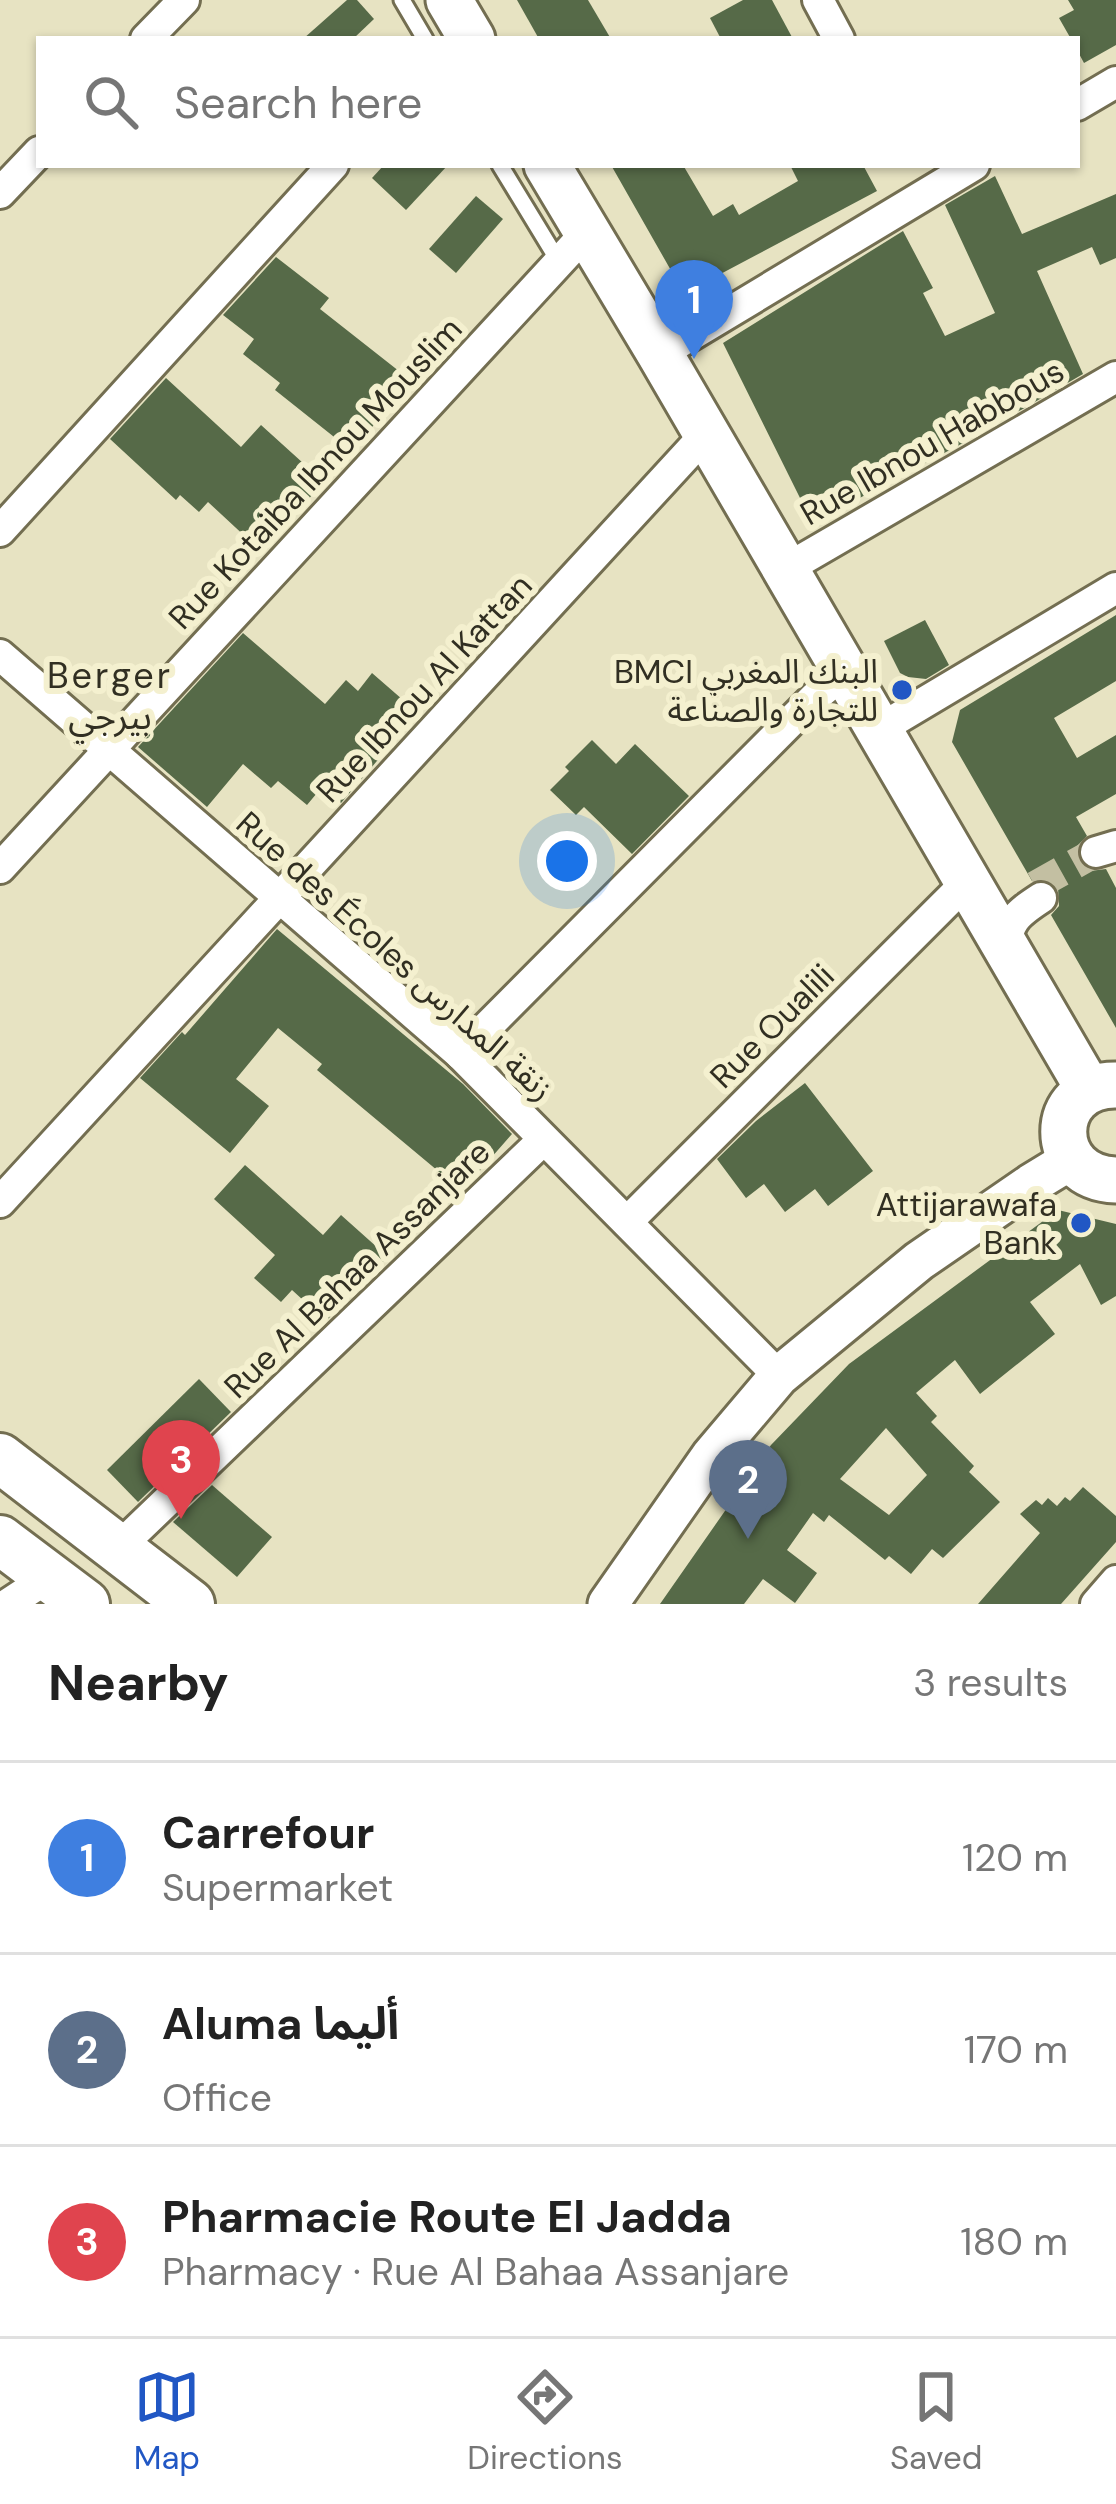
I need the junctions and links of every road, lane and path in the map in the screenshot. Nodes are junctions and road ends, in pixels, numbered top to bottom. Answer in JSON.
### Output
{"nodes":[{"id":1,"x":184,"y":0,"type":"edge"},
{"id":2,"x":402,"y":0,"type":"edge"},
{"id":3,"x":818,"y":0,"type":"edge"},
{"id":4,"x":451,"y":28,"type":"edge"},
{"id":5,"x":149,"y":36,"type":"edge"},
{"id":6,"x":837,"y":36,"type":"edge"},
{"id":7,"x":1116,"y":82,"type":"edge"},
{"id":8,"x":1080,"y":103,"type":"edge"},
{"id":9,"x":36,"y":155,"type":"edge"},
{"id":10,"x":330,"y":168,"type":"edge"},
{"id":11,"x":503,"y":168,"type":"edge"},
{"id":12,"x":548,"y":168,"type":"edge"},
{"id":13,"x":912,"y":168,"type":"edge"},
{"id":14,"x":969,"y":168,"type":"edge"},
{"id":15,"x":0,"y":193,"type":"edge"},
{"id":16,"x":925,"y":193,"type":"junction"},
{"id":17,"x":572,"y":247,"type":"junction"},
{"id":18,"x":660,"y":354,"type":"junction"},
{"id":19,"x":1116,"y":377,"type":"edge"},
{"id":20,"x":705,"y":435,"type":"junction"},
{"id":21,"x":0,"y":531,"type":"edge"},
{"id":22,"x":784,"y":570,"type":"junction"},
{"id":23,"x":1116,"y":588,"type":"edge"},
{"id":24,"x":0,"y":655,"type":"edge"},
{"id":25,"x":845,"y":672,"type":"junction"},
{"id":26,"x":878,"y":730,"type":"junction"},
{"id":27,"x":109,"y":749,"type":"junction"},
{"id":28,"x":0,"y":868,"type":"edge"},
{"id":29,"x":969,"y":886,"type":"junction"},
{"id":30,"x":280,"y":898,"type":"junction"},
{"id":31,"x":1008,"y":953,"type":"junction"},
{"id":32,"x":460,"y":1054,"type":"junction"},
{"id":33,"x":1102,"y":1088,"type":"edge"},
{"id":34,"x":543,"y":1140,"type":"junction"},
{"id":35,"x":1072,"y":1160,"type":"junction"},
{"id":36,"x":1116,"y":1180,"type":"edge"},
{"id":37,"x":0,"y":1202,"type":"edge"},
{"id":38,"x":627,"y":1222,"type":"junction"},
{"id":39,"x":779,"y":1376,"type":"junction"},
{"id":40,"x":0,"y":1459,"type":"edge"},
{"id":41,"x":0,"y":1540,"type":"edge"},
{"id":42,"x":117,"y":1549,"type":"junction"},
{"id":43,"x":1116,"y":1581,"type":"edge"},
{"id":44,"x":67,"y":1590,"type":"edge"},
{"id":45,"x":8,"y":1604,"type":"edge"},
{"id":46,"x":190,"y":1604,"type":"edge"},
{"id":47,"x":608,"y":1604,"type":"edge"},
{"id":48,"x":1096,"y":1604,"type":"edge"}],
"edges":[{"from":1,"to":5,"type":"street"},
{"from":2,"to":4,"type":"lane"},
{"from":3,"to":6,"type":"street"},
{"from":7,"to":8,"type":"street"},
{"from":9,"to":15,"type":"street"},
{"from":10,"to":21,"type":"street"},
{"from":11,"to":17,"type":"lane"},
{"from":12,"to":17,"type":"main road"},
{"from":13,"to":16,"type":"street"},
{"from":14,"to":16,"type":"street"},
{"from":16,"to":18,"type":"street"},
{"from":17,"to":18,"type":"main road"},
{"from":17,"to":27,"type":"street","name":"Rue Kotaiba Ibnou Mouslim"},
{"from":18,"to":20,"type":"main road"},
{"from":19,"to":22,"type":"street","name":"Rue Ibnou Habbous"},
{"from":20,"to":22,"type":"main road"},
{"from":20,"to":30,"type":"street","name":"Rue Ibnou Al Kattan"},
{"from":22,"to":25,"type":"main road"},
{"from":23,"to":26,"type":"street"},
{"from":24,"to":27,"type":"street","name":"Rue des Écoles زنقة المدارس"},
{"from":25,"to":26,"type":"main road"},
{"from":25,"to":32,"type":"street"},
{"from":26,"to":29,"type":"main road"},
{"from":27,"to":28,"type":"street","name":"Rue Kotaiba Ibnou Mouslim"},
{"from":27,"to":30,"type":"street","name":"Rue des Écoles زنقة المدارس"},
{"from":29,"to":31,"type":"main road"},
{"from":29,"to":31,"type":"street"},
{"from":29,"to":38,"type":"street","name":"Rue Oualili"},
{"from":30,"to":32,"type":"street","name":"Rue des Écoles زنقة المدارس"},
{"from":30,"to":37,"type":"street","name":"Rue Ibnou Al Kattan"},
{"from":31,"to":33,"type":"main road"},
{"from":32,"to":34,"type":"street","name":"Rue des Écoles زنقة المدارس"},
{"from":33,"to":35,"type":"main road"},
{"from":34,"to":38,"type":"street","name":"Rue des Écoles زنقة المدارس"},
{"from":34,"to":42,"type":"street","name":"Rue Al Bahaa Assanjare"},
{"from":35,"to":36,"type":"main road"},
{"from":35,"to":39,"type":"street"},
{"from":38,"to":39,"type":"street","name":"Rue des Écoles زنقة المدارس"},
{"from":39,"to":47,"type":"street"},
{"from":40,"to":42,"type":"main road"},
{"from":41,"to":44,"type":"main road"},
{"from":42,"to":46,"type":"main road"},
{"from":43,"to":48,"type":"street"},
{"from":44,"to":45,"type":"street"}]}
